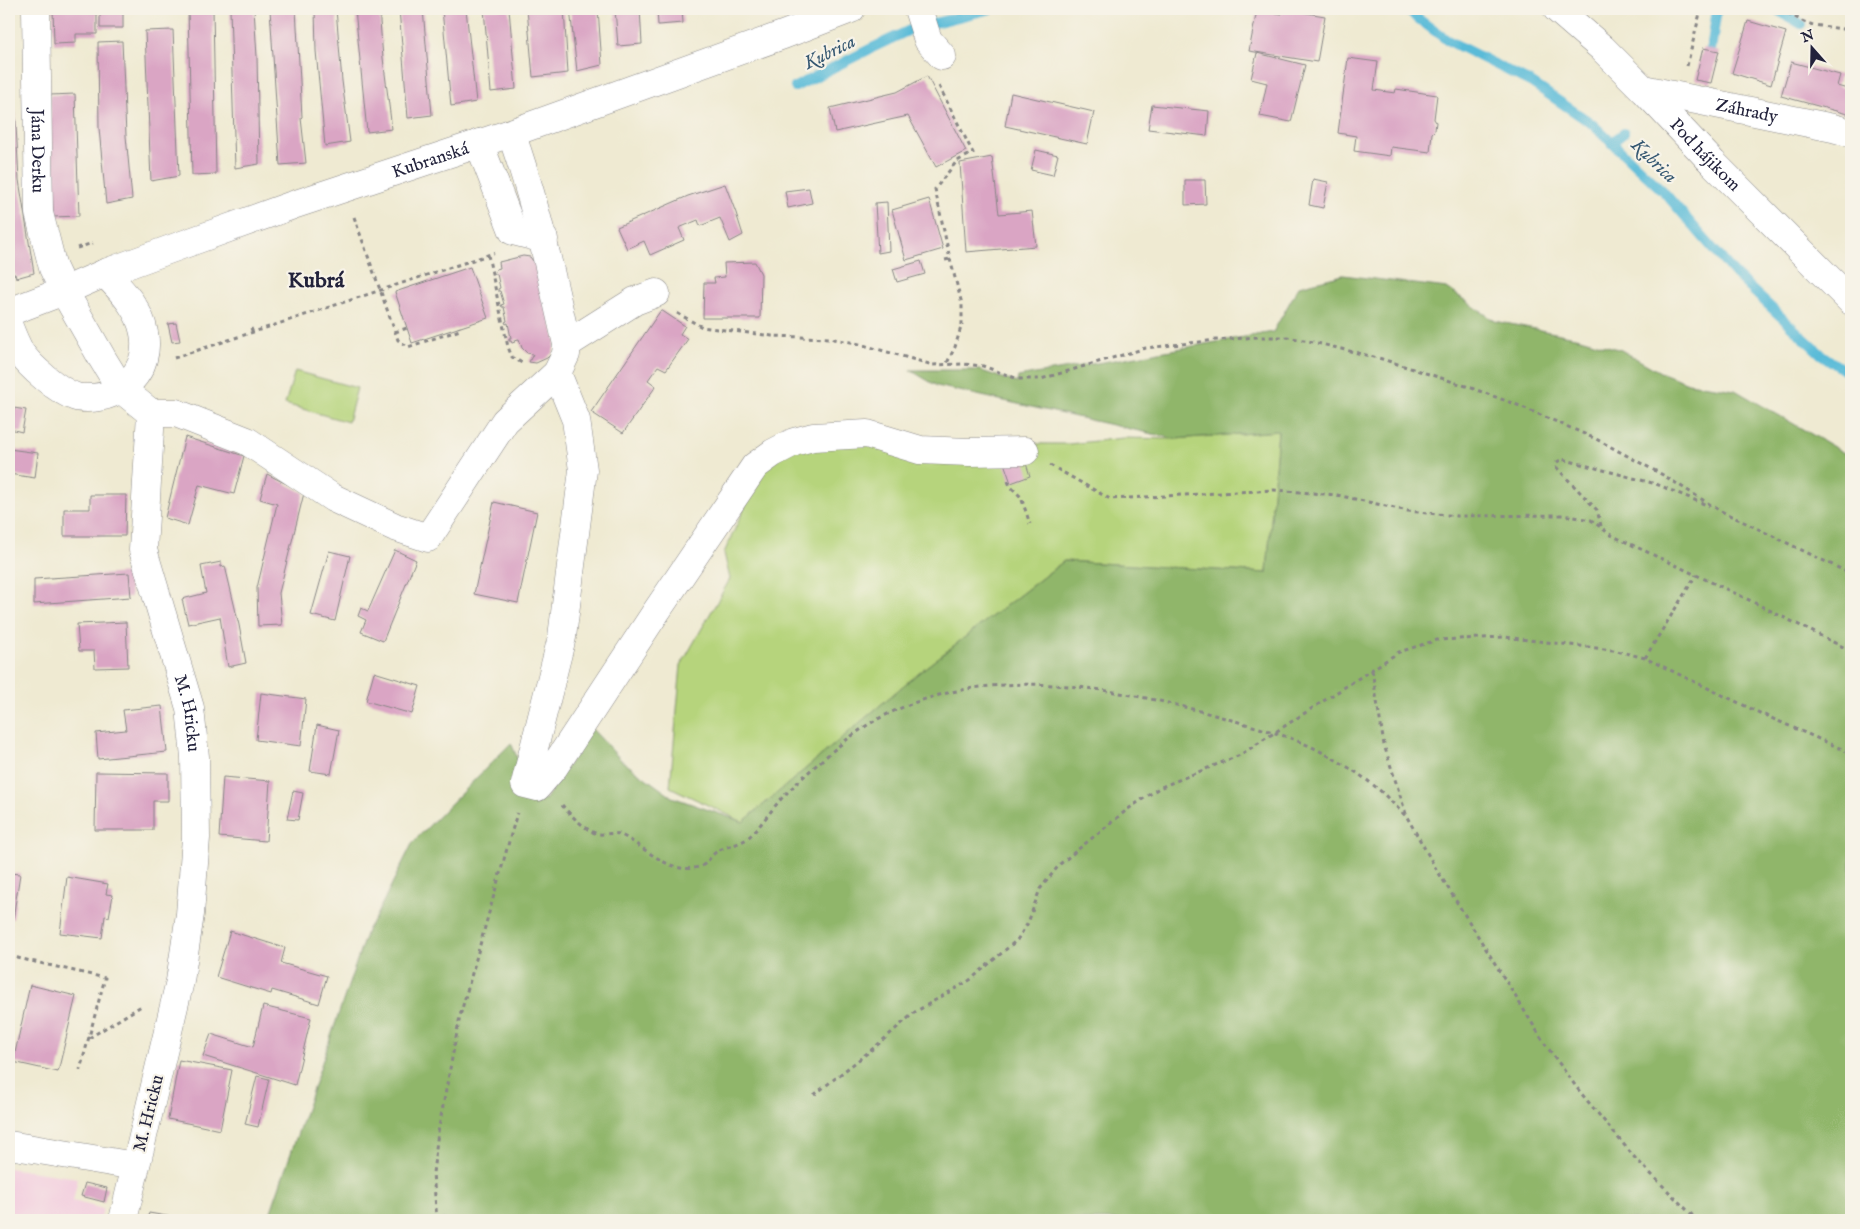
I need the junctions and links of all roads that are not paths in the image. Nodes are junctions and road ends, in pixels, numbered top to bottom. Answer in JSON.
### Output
{"nodes":[{"id":1,"x":36,"y":9,"type":"edge"},
{"id":2,"x":851,"y":9,"type":"edge"},
{"id":3,"x":918,"y":9,"type":"edge"},
{"id":4,"x":1557,"y":9,"type":"edge"},
{"id":5,"x":935,"y":48,"type":"dead end"},
{"id":6,"x":1643,"y":89,"type":"junction"},
{"id":7,"x":511,"y":133,"type":"junction"},
{"id":8,"x":1851,"y":133,"type":"edge"},
{"id":9,"x":479,"y":143,"type":"junction"},
{"id":10,"x":544,"y":239,"type":"junction"},
{"id":11,"x":105,"y":273,"type":"junction"},
{"id":12,"x":64,"y":292,"type":"junction"},
{"id":13,"x":656,"y":293,"type":"road end"},
{"id":14,"x":1851,"y":302,"type":"edge"},
{"id":15,"x":9,"y":312,"type":"edge"},
{"id":16,"x":9,"y":328,"type":"edge"},
{"id":17,"x":567,"y":344,"type":"junction"},
{"id":18,"x":557,"y":373,"type":"junction"},
{"id":19,"x":121,"y":388,"type":"junction"},
{"id":20,"x":151,"y":413,"type":"junction"},
{"id":21,"x":1026,"y":451,"type":"road end"},
{"id":22,"x":9,"y":1145,"type":"edge"},
{"id":23,"x":135,"y":1166,"type":"junction"},
{"id":24,"x":124,"y":1220,"type":"edge"}],
"edges":[{"from":1,"to":12,"type":"street","name":"Jána Derku"},
{"from":2,"to":7,"type":"street","name":"Kubranská"},
{"from":3,"to":5,"type":"street"},
{"from":4,"to":6,"type":"street","name":"Pod hájikom"},
{"from":6,"to":8,"type":"street","name":"Záhrady"},
{"from":6,"to":14,"type":"street","name":"Pod hájikom"},
{"from":7,"to":9,"type":"street","name":"Kubranská"},
{"from":7,"to":10,"type":"street"},
{"from":9,"to":10,"type":"street"},
{"from":9,"to":11,"type":"street","name":"Kubranská"},
{"from":10,"to":17,"type":"street"},
{"from":11,"to":12,"type":"street","name":"Kubranská"},
{"from":11,"to":19,"type":"street"},
{"from":12,"to":15,"type":"street","name":"Kubranská"},
{"from":12,"to":19,"type":"street"},
{"from":13,"to":17,"type":"street"},
{"from":16,"to":19,"type":"street"},
{"from":17,"to":18,"type":"street"},
{"from":18,"to":20,"type":"street"},
{"from":18,"to":21,"type":"street"},
{"from":19,"to":20,"type":"street"},
{"from":20,"to":23,"type":"street","name":"M. Hricku"},
{"from":22,"to":23,"type":"street","name":"M. Hricku"},
{"from":23,"to":24,"type":"street","name":"M. Hricku"}]}
